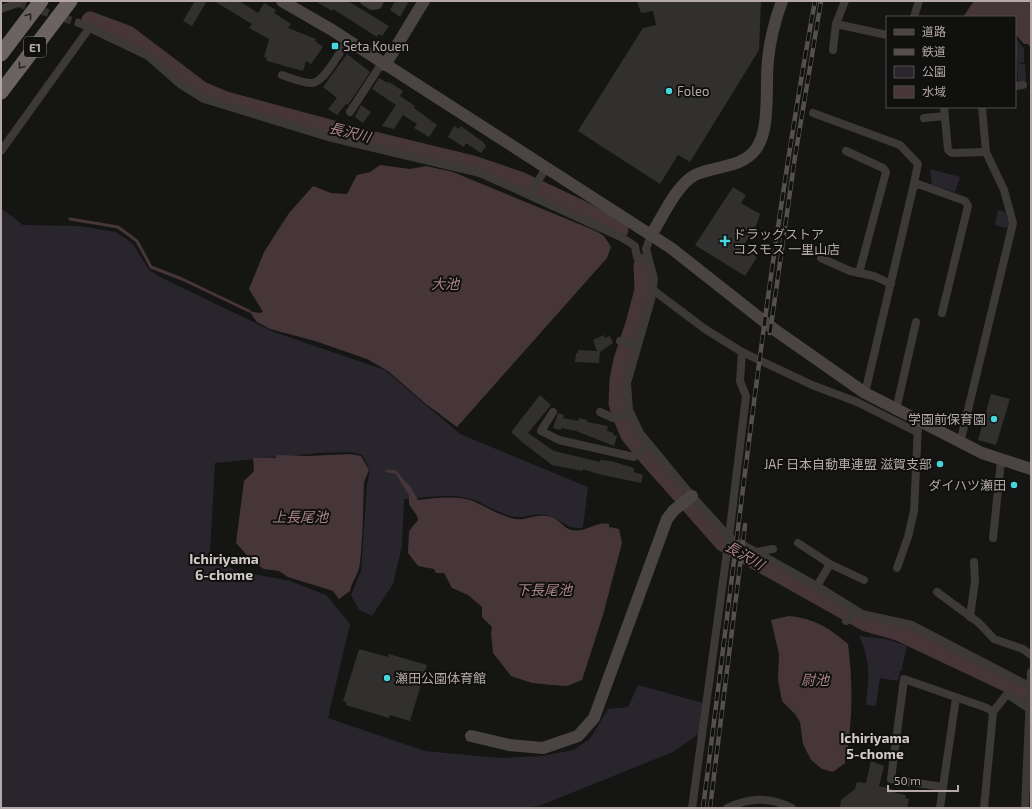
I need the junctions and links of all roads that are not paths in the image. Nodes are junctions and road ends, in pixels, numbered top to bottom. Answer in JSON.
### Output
{"nodes":[{"id":1,"x":41,"y":1,"type":"edge"},
{"id":2,"x":70,"y":1,"type":"edge"},
{"id":3,"x":282,"y":1,"type":"edge"},
{"id":4,"x":364,"y":1,"type":"edge"},
{"id":5,"x":380,"y":1,"type":"edge"},
{"id":6,"x":424,"y":1,"type":"edge"},
{"id":7,"x":782,"y":1,"type":"edge"},
{"id":8,"x":845,"y":1,"type":"edge"},
{"id":9,"x":919,"y":1,"type":"edge"},
{"id":10,"x":18,"y":3,"type":"dead end"},
{"id":11,"x":1,"y":9,"type":"edge"},
{"id":12,"x":914,"y":16,"type":"edge"},
{"id":13,"x":79,"y":23,"type":"tunnel mouth"},
{"id":14,"x":836,"y":24,"type":"junction"},
{"id":15,"x":90,"y":27,"type":"junction"},
{"id":16,"x":886,"y":35,"type":"edge"},
{"id":17,"x":347,"y":41,"type":"junction"},
{"id":18,"x":833,"y":50,"type":"dead end"},
{"id":19,"x":1,"y":54,"type":"edge"},
{"id":20,"x":383,"y":64,"type":"junction"},
{"id":21,"x":282,"y":75,"type":"dead end"},
{"id":22,"x":1,"y":92,"type":"edge"},
{"id":23,"x":944,"y":108,"type":"edge"},
{"id":24,"x":982,"y":108,"type":"edge"},
{"id":25,"x":350,"y":112,"type":"dead end"},
{"id":26,"x":813,"y":113,"type":"dead end"},
{"id":27,"x":945,"y":116,"type":"junction"},
{"id":28,"x":924,"y":118,"type":"dead end"},
{"id":29,"x":1,"y":151,"type":"edge"},
{"id":30,"x":846,"y":151,"type":"dead end"},
{"id":31,"x":986,"y":152,"type":"junction"},
{"id":32,"x":546,"y":168,"type":"junction"},
{"id":33,"x":913,"y":188,"type":"junction"},
{"id":34,"x":530,"y":194,"type":"junction"},
{"id":35,"x":651,"y":235,"type":"junction"},
{"id":36,"x":821,"y":258,"type":"dead end"},
{"id":37,"x":648,"y":259,"type":"junction"},
{"id":38,"x":859,"y":273,"type":"junction"},
{"id":39,"x":891,"y":284,"type":"junction"},
{"id":40,"x":653,"y":290,"type":"junction"},
{"id":41,"x":942,"y":313,"type":"dead end"},
{"id":42,"x":916,"y":322,"type":"dead end"},
{"id":43,"x":620,"y":341,"type":"dead end"},
{"id":44,"x":637,"y":344,"type":"junction"},
{"id":45,"x":742,"y":352,"type":"junction"},
{"id":46,"x":865,"y":393,"type":"junction"},
{"id":47,"x":896,"y":410,"type":"junction"},
{"id":48,"x":553,"y":412,"type":"dead end"},
{"id":49,"x":600,"y":412,"type":"dead end"},
{"id":50,"x":630,"y":414,"type":"junction"},
{"id":51,"x":918,"y":427,"type":"junction"},
{"id":52,"x":960,"y":442,"type":"junction"},
{"id":53,"x":648,"y":444,"type":"junction"},
{"id":54,"x":1001,"y":461,"type":"junction"},
{"id":55,"x":1031,"y":469,"type":"edge"},
{"id":56,"x":692,"y":496,"type":"junction"},
{"id":57,"x":729,"y":537,"type":"junction"},
{"id":58,"x":993,"y":538,"type":"dead end"},
{"id":59,"x":798,"y":543,"type":"dead end"},
{"id":60,"x":773,"y":549,"type":"dead end"},
{"id":61,"x":756,"y":552,"type":"junction"},
{"id":62,"x":974,"y":562,"type":"dead end"},
{"id":63,"x":830,"y":564,"type":"junction"},
{"id":64,"x":897,"y":568,"type":"dead end"},
{"id":65,"x":864,"y":580,"type":"dead end"},
{"id":66,"x":817,"y":586,"type":"junction"},
{"id":67,"x":937,"y":592,"type":"dead end"},
{"id":68,"x":853,"y":610,"type":"junction"},
{"id":69,"x":970,"y":617,"type":"junction"},
{"id":70,"x":846,"y":621,"type":"dead end"},
{"id":71,"x":1031,"y":655,"type":"edge"},
{"id":72,"x":1031,"y":672,"type":"edge"},
{"id":73,"x":1031,"y":687,"type":"edge"},
{"id":74,"x":956,"y":698,"type":"junction"},
{"id":75,"x":1030,"y":709,"type":"edge"},
{"id":76,"x":993,"y":712,"type":"junction"},
{"id":77,"x":471,"y":736,"type":"dead end"},
{"id":78,"x":943,"y":787,"type":"junction"},
{"id":79,"x":692,"y":808,"type":"edge"},
{"id":80,"x":727,"y":808,"type":"edge"},
{"id":81,"x":792,"y":808,"type":"edge"},
{"id":82,"x":940,"y":808,"type":"edge"},
{"id":83,"x":984,"y":808,"type":"edge"},
{"id":84,"x":1025,"y":808,"type":"edge"}],
"edges":[{"from":19,"to":1,"type":"highway","number":"E1","one_way":true},
{"from":2,"to":22,"type":"highway","number":"E1","one_way":true},
{"from":3,"to":17,"type":"street"},
{"from":4,"to":5,"type":"street"},
{"from":6,"to":20,"type":"street"},
{"from":7,"to":35,"type":"street"},
{"from":8,"to":14,"type":"street"},
{"from":9,"to":12,"type":"street"},
{"from":10,"to":11,"type":"street"},
{"from":13,"to":15,"type":"street"},
{"from":14,"to":16,"type":"street"},
{"from":14,"to":18,"type":"street"},
{"from":15,"to":29,"type":"street"},
{"from":15,"to":34,"type":"street"},
{"from":17,"to":20,"type":"street"},
{"from":17,"to":21,"type":"street"},
{"from":20,"to":25,"type":"street"},
{"from":20,"to":32,"type":"street"},
{"from":23,"to":27,"type":"street"},
{"from":24,"to":31,"type":"street"},
{"from":26,"to":33,"type":"street"},
{"from":27,"to":28,"type":"street"},
{"from":27,"to":31,"type":"street"},
{"from":30,"to":38,"type":"street"},
{"from":31,"to":52,"type":"street"},
{"from":32,"to":34,"type":"street"},
{"from":32,"to":35,"type":"street"},
{"from":33,"to":39,"type":"street"},
{"from":33,"to":41,"type":"street"},
{"from":34,"to":37,"type":"street"},
{"from":35,"to":37,"type":"street"},
{"from":35,"to":46,"type":"street"},
{"from":36,"to":38,"type":"street"},
{"from":37,"to":40,"type":"street"},
{"from":38,"to":39,"type":"street"},
{"from":39,"to":46,"type":"street"},
{"from":40,"to":44,"type":"street"},
{"from":40,"to":45,"type":"street"},
{"from":42,"to":47,"type":"street"},
{"from":43,"to":44,"type":"street"},
{"from":44,"to":50,"type":"street"},
{"from":45,"to":51,"type":"street"},
{"from":45,"to":57,"type":"street"},
{"from":46,"to":47,"type":"street"},
{"from":47,"to":51,"type":"street"},
{"from":48,"to":53,"type":"street"},
{"from":49,"to":50,"type":"street"},
{"from":50,"to":53,"type":"street"},
{"from":51,"to":52,"type":"street"},
{"from":51,"to":64,"type":"street"},
{"from":52,"to":54,"type":"street"},
{"from":53,"to":56,"type":"street"},
{"from":54,"to":55,"type":"street"},
{"from":54,"to":58,"type":"street"},
{"from":56,"to":57,"type":"street"},
{"from":56,"to":77,"type":"street"},
{"from":57,"to":61,"type":"street"},
{"from":57,"to":79,"type":"street"},
{"from":59,"to":63,"type":"street"},
{"from":60,"to":61,"type":"street"},
{"from":61,"to":66,"type":"street"},
{"from":62,"to":69,"type":"street"},
{"from":63,"to":65,"type":"street"},
{"from":63,"to":66,"type":"street"},
{"from":66,"to":68,"type":"street"},
{"from":67,"to":69,"type":"street"},
{"from":68,"to":70,"type":"street"},
{"from":68,"to":73,"type":"street"},
{"from":69,"to":71,"type":"street"},
{"from":72,"to":73,"type":"street"},
{"from":73,"to":75,"type":"street"},
{"from":74,"to":76,"type":"street"},
{"from":74,"to":78,"type":"street"},
{"from":74,"to":78,"type":"street"},
{"from":75,"to":76,"type":"street"},
{"from":75,"to":84,"type":"street"},
{"from":76,"to":83,"type":"street"},
{"from":78,"to":82,"type":"street"},
{"from":80,"to":81,"type":"street"}]}
